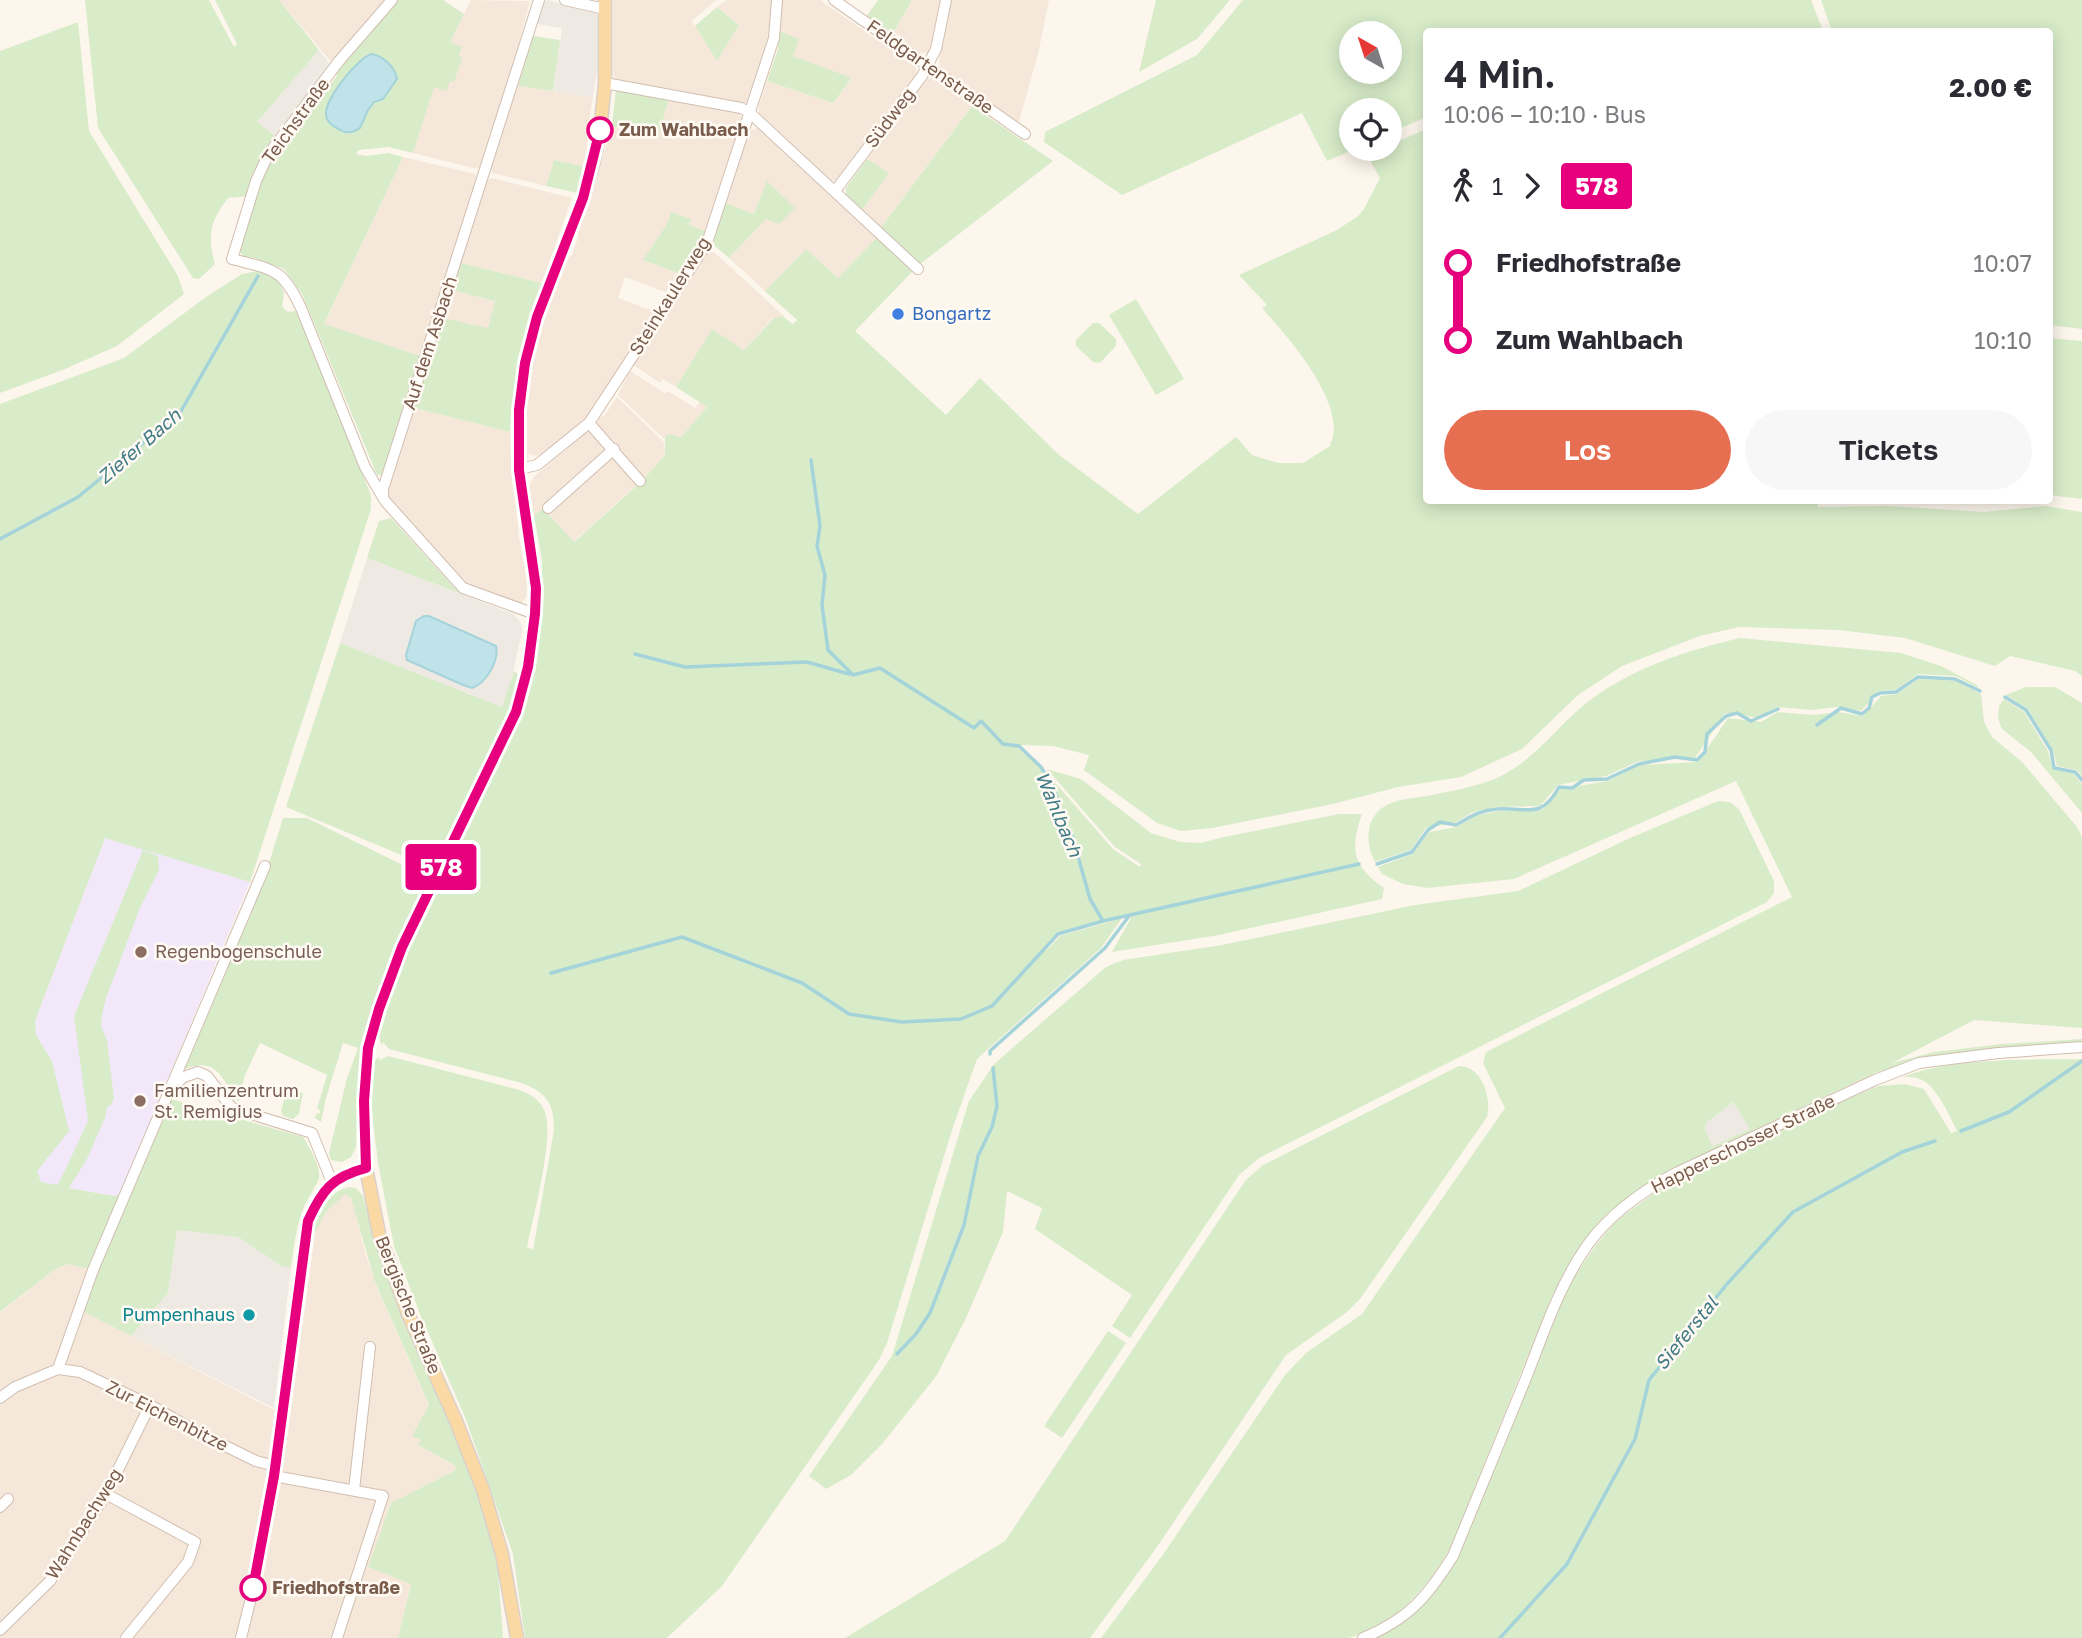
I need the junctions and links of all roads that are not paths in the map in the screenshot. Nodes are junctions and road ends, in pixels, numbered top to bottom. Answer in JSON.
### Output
{"nodes":[{"id":1,"x":392,"y":0,"type":"edge"},
{"id":2,"x":540,"y":0,"type":"edge"},
{"id":3,"x":565,"y":0,"type":"edge"},
{"id":4,"x":777,"y":0,"type":"edge"},
{"id":5,"x":834,"y":0,"type":"edge"},
{"id":6,"x":946,"y":0,"type":"edge"},
{"id":7,"x":605,"y":5,"type":"edge"},
{"id":8,"x":928,"y":65,"type":"junction"},
{"id":9,"x":605,"y":83,"type":"junction"},
{"id":10,"x":749,"y":112,"type":"junction"},
{"id":11,"x":1026,"y":134,"type":"dead end"},
{"id":12,"x":835,"y":191,"type":"junction"},
{"id":13,"x":918,"y":269,"type":"dead end"},
{"id":14,"x":589,"y":422,"type":"junction"},
{"id":15,"x":614,"y":450,"type":"junction"},
{"id":16,"x":519,"y":470,"type":"junction"},
{"id":17,"x":640,"y":481,"type":"dead end"},
{"id":18,"x":383,"y":496,"type":"junction"},
{"id":19,"x":548,"y":508,"type":"dead end"},
{"id":20,"x":535,"y":614,"type":"junction"},
{"id":21,"x":265,"y":866,"type":"dead end"},
{"id":22,"x":2082,"y":1047,"type":"edge"},
{"id":23,"x":171,"y":1087,"type":"junction"},
{"id":24,"x":366,"y":1168,"type":"junction"},
{"id":25,"x":332,"y":1182,"type":"junction"},
{"id":26,"x":370,"y":1347,"type":"dead end"},
{"id":27,"x":58,"y":1369,"type":"junction"},
{"id":28,"x":0,"y":1398,"type":"edge"},
{"id":29,"x":150,"y":1405,"type":"junction"},
{"id":30,"x":274,"y":1471,"type":"junction"},
{"id":31,"x":354,"y":1490,"type":"junction"},
{"id":32,"x":106,"y":1494,"type":"junction"},
{"id":33,"x":9,"y":1499,"type":"dead end"},
{"id":34,"x":0,"y":1507,"type":"edge"},
{"id":35,"x":0,"y":1630,"type":"edge"},
{"id":36,"x":126,"y":1638,"type":"edge"},
{"id":37,"x":241,"y":1638,"type":"edge"},
{"id":38,"x":337,"y":1638,"type":"edge"},
{"id":39,"x":517,"y":1638,"type":"edge"},
{"id":40,"x":1363,"y":1638,"type":"edge"}],
"edges":[{"from":1,"to":18,"type":"street","name":"Teichstraße"},
{"from":2,"to":18,"type":"street","name":"Auf dem Asbach"},
{"from":3,"to":7,"type":"street"},
{"from":4,"to":10,"type":"street","name":"Steinkaulerweg"},
{"from":5,"to":8,"type":"street","name":"Feldgartenstraße"},
{"from":6,"to":8,"type":"street","name":"Südweg"},
{"from":7,"to":9,"type":"main road","name":"Bergische Straße"},
{"from":8,"to":11,"type":"street","name":"Feldgartenstraße"},
{"from":8,"to":12,"type":"street","name":"Südweg"},
{"from":9,"to":10,"type":"street"},
{"from":9,"to":16,"type":"main road","name":"Bergische Straße"},
{"from":10,"to":12,"type":"street"},
{"from":10,"to":14,"type":"street","name":"Steinkaulerweg"},
{"from":12,"to":13,"type":"street"},
{"from":14,"to":15,"type":"street"},
{"from":14,"to":16,"type":"street","name":"Steinkaulerweg"},
{"from":15,"to":17,"type":"street"},
{"from":15,"to":19,"type":"street"},
{"from":16,"to":20,"type":"main road","name":"Bergische Straße"},
{"from":18,"to":20,"type":"street"},
{"from":20,"to":24,"type":"main road","name":"Bergische Straße"},
{"from":21,"to":23,"type":"street"},
{"from":22,"to":40,"type":"street","name":"Happerschosser Straße"},
{"from":23,"to":25,"type":"street"},
{"from":23,"to":27,"type":"street"},
{"from":24,"to":25,"type":"street"},
{"from":24,"to":39,"type":"main road","name":"Bergische Straße"},
{"from":25,"to":30,"type":"street"},
{"from":26,"to":31,"type":"street"},
{"from":27,"to":28,"type":"street"},
{"from":27,"to":29,"type":"street","name":"Zur Eichenbitze"},
{"from":29,"to":30,"type":"street","name":"Zur Eichenbitze"},
{"from":29,"to":32,"type":"street","name":"Wahnbachweg"},
{"from":30,"to":31,"type":"street","name":"Zur Eichenbitze"},
{"from":30,"to":37,"type":"street"},
{"from":31,"to":38,"type":"street","name":"Zur Eichenbitze"},
{"from":32,"to":35,"type":"street","name":"Wahnbachweg"},
{"from":32,"to":36,"type":"street"},
{"from":33,"to":34,"type":"street"}]}
